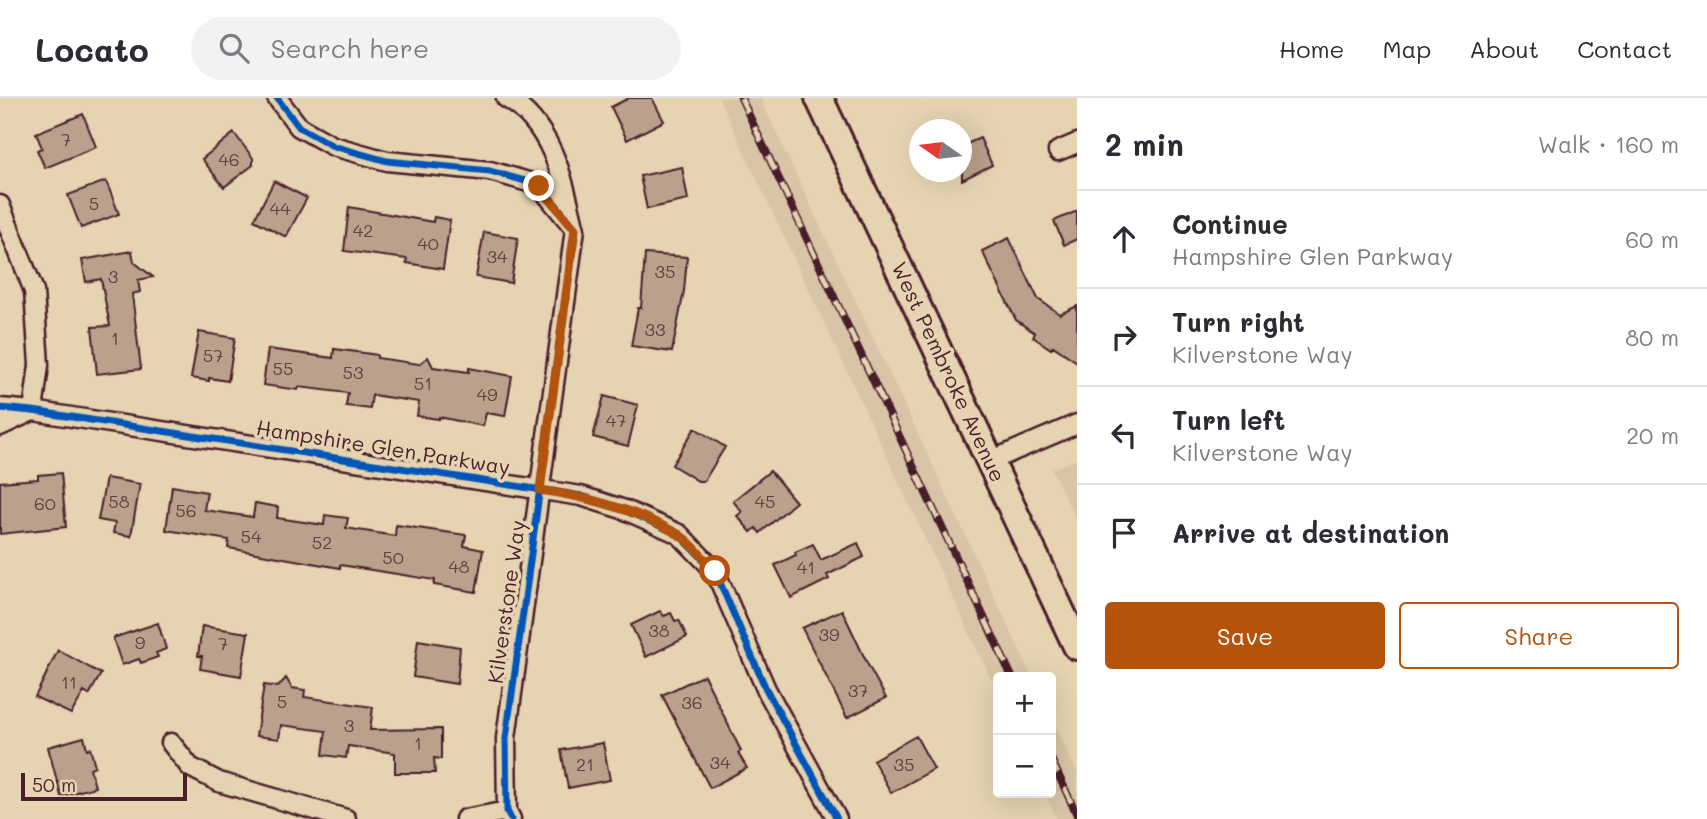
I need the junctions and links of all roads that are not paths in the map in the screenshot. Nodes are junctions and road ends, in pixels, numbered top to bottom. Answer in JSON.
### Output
{"nodes":[{"id":1,"x":277,"y":98,"type":"edge"},
{"id":2,"x":506,"y":98,"type":"edge"},
{"id":3,"x":819,"y":98,"type":"edge"},
{"id":4,"x":1077,"y":143,"type":"edge"},
{"id":5,"x":1058,"y":150,"type":"dead end"},
{"id":6,"x":0,"y":205,"type":"edge"},
{"id":7,"x":575,"y":229,"type":"junction"},
{"id":8,"x":0,"y":408,"type":"edge"},
{"id":9,"x":33,"y":411,"type":"junction"},
{"id":10,"x":1077,"y":424,"type":"edge"},
{"id":11,"x":0,"y":426,"type":"edge"},
{"id":12,"x":990,"y":461,"type":"junction"},
{"id":13,"x":540,"y":490,"type":"junction"},
{"id":14,"x":1077,"y":646,"type":"edge"},
{"id":15,"x":170,"y":743,"type":"dead end"},
{"id":16,"x":509,"y":815,"type":"edge"},
{"id":17,"x":346,"y":819,"type":"edge"},
{"id":18,"x":465,"y":819,"type":"edge"},
{"id":19,"x":838,"y":819,"type":"edge"}],
"edges":[{"from":1,"to":7,"type":"street"},
{"from":2,"to":7,"type":"street","name":"Kilverstone Way"},
{"from":3,"to":12,"type":"main road","name":"West Pembroke Avenue"},
{"from":4,"to":5,"type":"street"},
{"from":6,"to":9,"type":"street"},
{"from":7,"to":13,"type":"street","name":"Kilverstone Way"},
{"from":8,"to":9,"type":"street","name":"Hampshire Glen Parkway"},
{"from":9,"to":11,"type":"street"},
{"from":9,"to":13,"type":"street","name":"Hampshire Glen Parkway"},
{"from":10,"to":12,"type":"street"},
{"from":12,"to":14,"type":"main road","name":"West Pembroke Avenue"},
{"from":13,"to":16,"type":"street","name":"Kilverstone Way"},
{"from":13,"to":19,"type":"street","name":"Hampshire Glen Parkway"},
{"from":15,"to":17,"type":"street"},
{"from":16,"to":18,"type":"street"}]}
